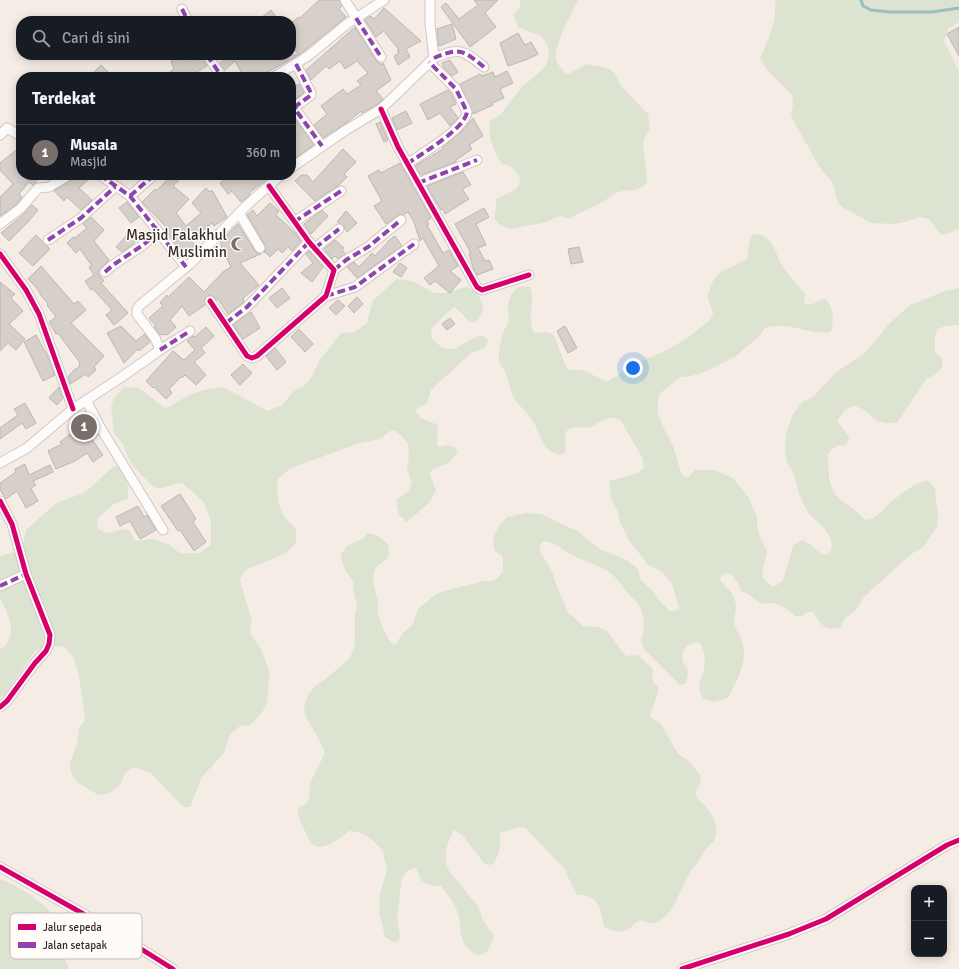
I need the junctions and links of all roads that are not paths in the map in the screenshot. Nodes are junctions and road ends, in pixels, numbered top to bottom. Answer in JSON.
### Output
{"nodes":[{"id":1,"x":345,"y":0,"type":"edge"},
{"id":2,"x":384,"y":0,"type":"edge"},
{"id":3,"x":430,"y":0,"type":"edge"},
{"id":4,"x":182,"y":9,"type":"dead end"},
{"id":5,"x":186,"y":16,"type":"edge"},
{"id":6,"x":356,"y":18,"type":"junction"},
{"id":7,"x":381,"y":57,"type":"dead end"},
{"id":8,"x":210,"y":60,"type":"edge"},
{"id":9,"x":432,"y":60,"type":"junction"},
{"id":10,"x":296,"y":64,"type":"junction"},
{"id":11,"x":484,"y":67,"type":"dead end"},
{"id":12,"x":218,"y":72,"type":"edge"},
{"id":13,"x":282,"y":72,"type":"edge"},
{"id":14,"x":296,"y":106,"type":"edge"},
{"id":15,"x":380,"y":109,"type":"junction"},
{"id":16,"x":296,"y":110,"type":"edge"},
{"id":17,"x":16,"y":133,"type":"edge"},
{"id":18,"x":0,"y":135,"type":"edge"},
{"id":19,"x":322,"y":146,"type":"junction"},
{"id":20,"x":477,"y":160,"type":"dead end"},
{"id":21,"x":296,"y":164,"type":"edge"},
{"id":22,"x":407,"y":164,"type":"junction"},
{"id":23,"x":61,"y":180,"type":"edge"},
{"id":24,"x":106,"y":180,"type":"edge"},
{"id":25,"x":148,"y":180,"type":"edge"},
{"id":26,"x":276,"y":180,"type":"edge"},
{"id":27,"x":418,"y":183,"type":"junction"},
{"id":28,"x":269,"y":186,"type":"junction"},
{"id":29,"x":115,"y":187,"type":"junction"},
{"id":30,"x":341,"y":191,"type":"dead end"},
{"id":31,"x":130,"y":196,"type":"junction"},
{"id":32,"x":238,"y":213,"type":"junction"},
{"id":33,"x":401,"y":220,"type":"dead end"},
{"id":34,"x":294,"y":222,"type":"junction"},
{"id":35,"x":0,"y":224,"type":"edge"},
{"id":36,"x":339,"y":229,"type":"dead end"},
{"id":37,"x":158,"y":232,"type":"junction"},
{"id":38,"x":48,"y":240,"type":"dead end"},
{"id":39,"x":414,"y":244,"type":"dead end"},
{"id":40,"x":312,"y":245,"type":"junction"},
{"id":41,"x":260,"y":248,"type":"dead end"},
{"id":42,"x":0,"y":254,"type":"edge"},
{"id":43,"x":186,"y":267,"type":"junction"},
{"id":44,"x":334,"y":270,"type":"junction"},
{"id":45,"x":105,"y":272,"type":"dead end"},
{"id":46,"x":528,"y":275,"type":"dead end"},
{"id":47,"x":326,"y":296,"type":"junction"},
{"id":48,"x":210,"y":301,"type":"dead end"},
{"id":49,"x":226,"y":323,"type":"junction"},
{"id":50,"x":190,"y":331,"type":"dead end"},
{"id":51,"x":160,"y":350,"type":"junction"},
{"id":52,"x":86,"y":400,"type":"junction"},
{"id":53,"x":73,"y":409,"type":"junction"},
{"id":54,"x":0,"y":463,"type":"edge"},
{"id":55,"x":0,"y":502,"type":"edge"},
{"id":56,"x":163,"y":530,"type":"dead end"},
{"id":57,"x":26,"y":574,"type":"junction"},
{"id":58,"x":0,"y":586,"type":"edge"},
{"id":59,"x":0,"y":707,"type":"edge"},
{"id":60,"x":959,"y":840,"type":"edge"},
{"id":61,"x":0,"y":867,"type":"edge"},
{"id":62,"x":82,"y":913,"type":"edge"},
{"id":63,"x":142,"y":949,"type":"edge"},
{"id":64,"x":173,"y":969,"type":"edge"},
{"id":65,"x":682,"y":969,"type":"edge"}],
"edges":[{"from":1,"to":6,"type":"street"},
{"from":2,"to":6,"type":"street"},
{"from":3,"to":9,"type":"street"},
{"from":4,"to":5,"type":"street"},
{"from":6,"to":7,"type":"street"},
{"from":6,"to":10,"type":"street"},
{"from":8,"to":12,"type":"street"},
{"from":9,"to":11,"type":"street"},
{"from":9,"to":15,"type":"street"},
{"from":9,"to":22,"type":"street"},
{"from":10,"to":13,"type":"street"},
{"from":10,"to":14,"type":"street"},
{"from":15,"to":19,"type":"street"},
{"from":15,"to":22,"type":"street"},
{"from":16,"to":19,"type":"street"},
{"from":17,"to":18,"type":"street"},
{"from":19,"to":21,"type":"street"},
{"from":20,"to":27,"type":"street"},
{"from":22,"to":27,"type":"street"},
{"from":23,"to":35,"type":"street"},
{"from":24,"to":29,"type":"street"},
{"from":25,"to":31,"type":"street"},
{"from":26,"to":28,"type":"street"},
{"from":27,"to":46,"type":"street"},
{"from":28,"to":32,"type":"street"},
{"from":28,"to":34,"type":"street"},
{"from":29,"to":31,"type":"street"},
{"from":29,"to":38,"type":"street"},
{"from":30,"to":34,"type":"street"},
{"from":31,"to":37,"type":"street"},
{"from":32,"to":41,"type":"street"},
{"from":32,"to":43,"type":"street"},
{"from":33,"to":44,"type":"street"},
{"from":34,"to":40,"type":"street"},
{"from":36,"to":40,"type":"street"},
{"from":37,"to":43,"type":"street"},
{"from":37,"to":45,"type":"street"},
{"from":39,"to":47,"type":"street"},
{"from":40,"to":44,"type":"street"},
{"from":40,"to":49,"type":"street"},
{"from":42,"to":53,"type":"street"},
{"from":43,"to":51,"type":"street"},
{"from":44,"to":47,"type":"street"},
{"from":47,"to":49,"type":"street"},
{"from":48,"to":49,"type":"street"},
{"from":50,"to":51,"type":"street"},
{"from":51,"to":52,"type":"street"},
{"from":52,"to":53,"type":"street"},
{"from":52,"to":56,"type":"street"},
{"from":53,"to":54,"type":"street"},
{"from":55,"to":57,"type":"street"},
{"from":57,"to":58,"type":"street"},
{"from":57,"to":59,"type":"street"},
{"from":60,"to":65,"type":"street"},
{"from":61,"to":62,"type":"street"},
{"from":63,"to":64,"type":"street"}]}
